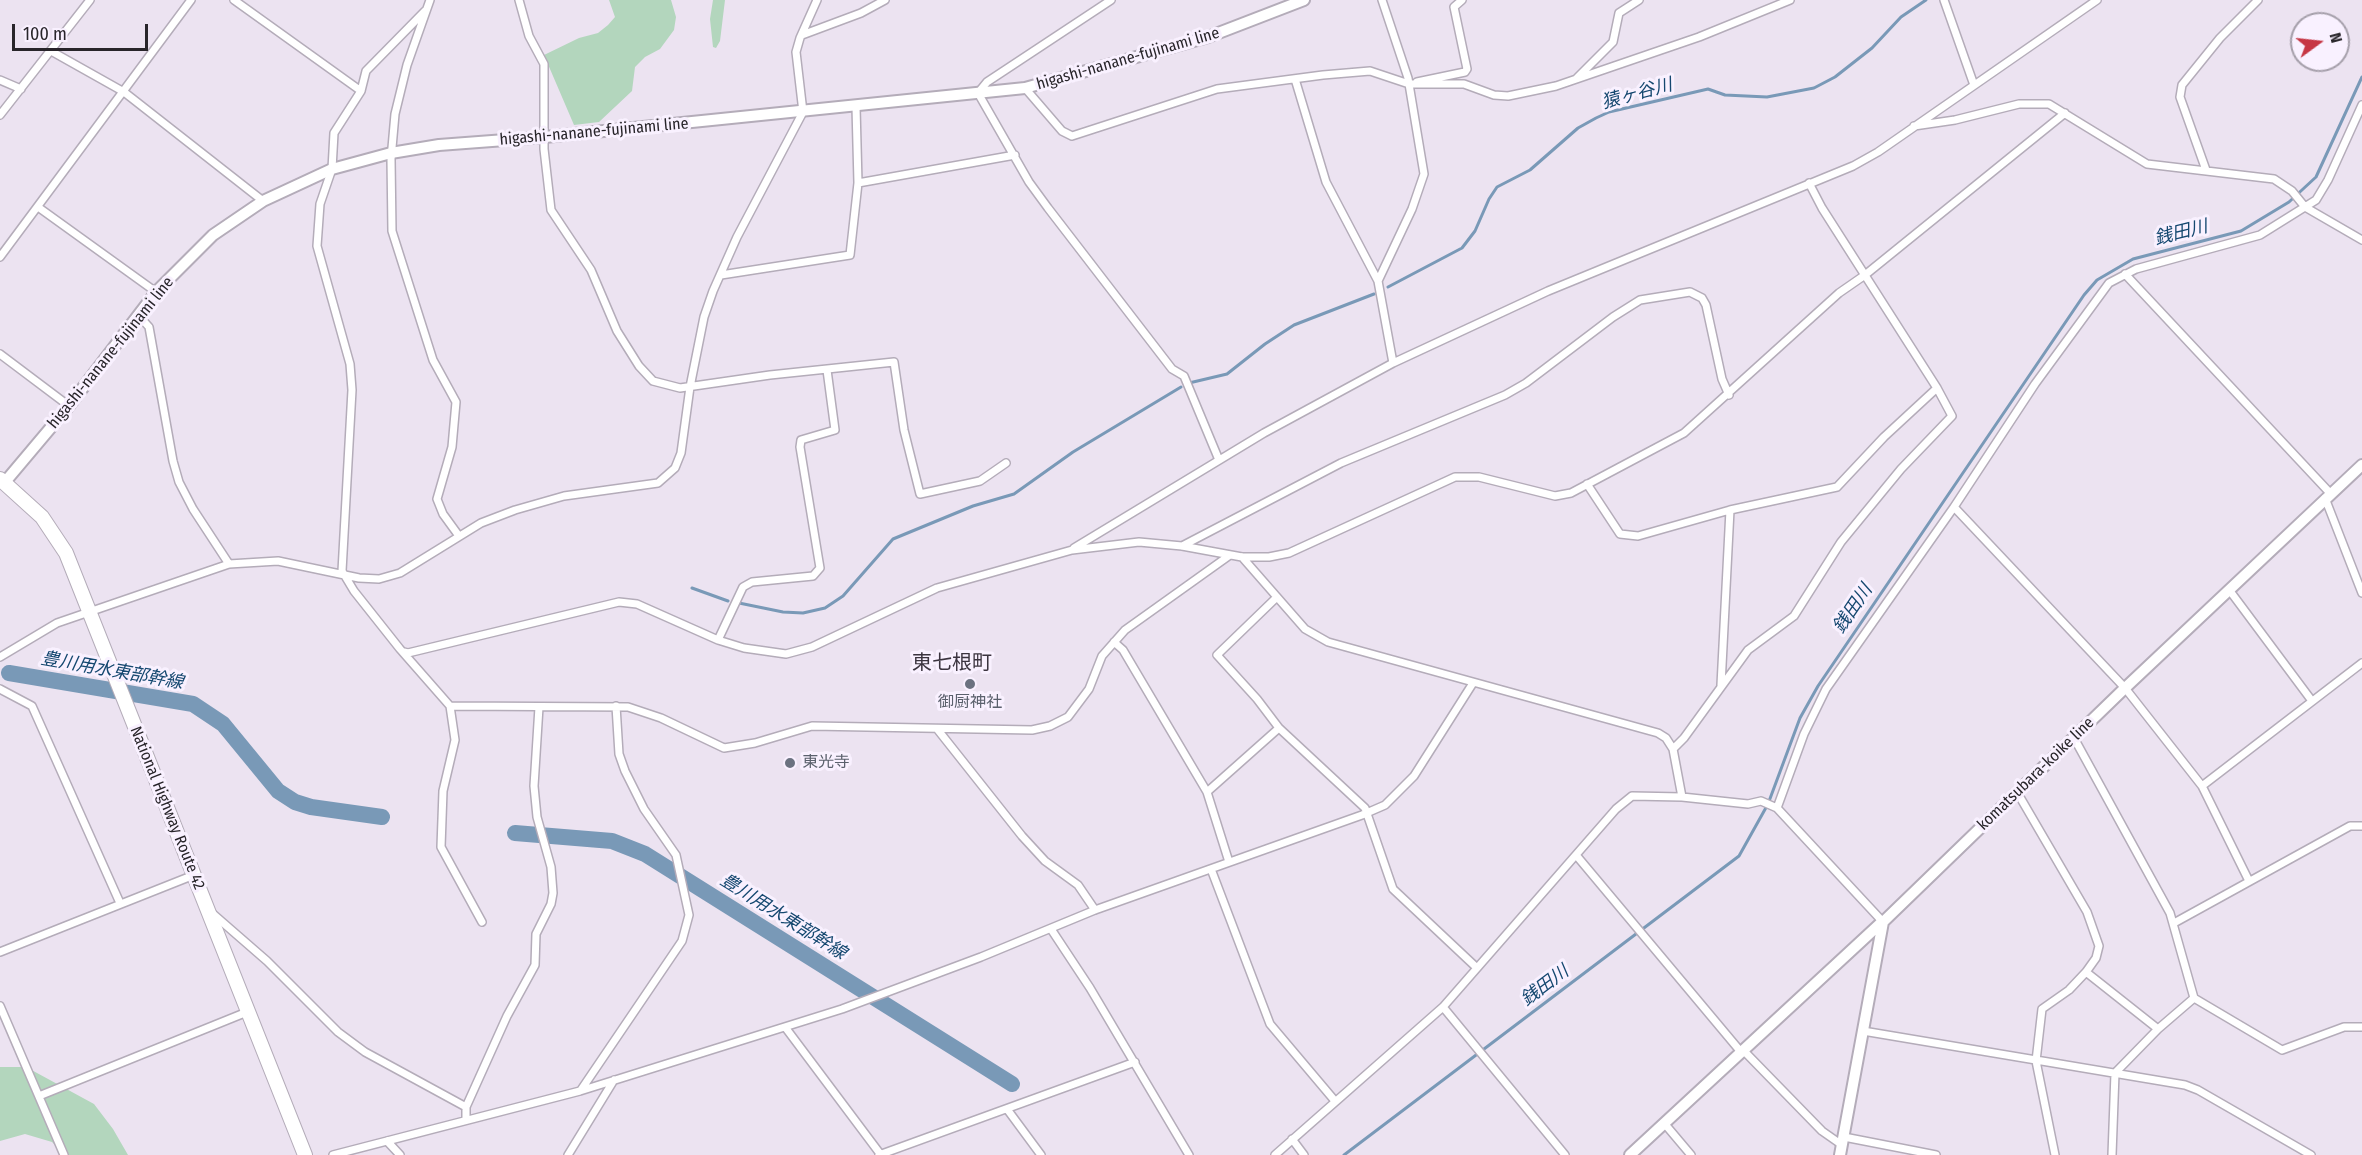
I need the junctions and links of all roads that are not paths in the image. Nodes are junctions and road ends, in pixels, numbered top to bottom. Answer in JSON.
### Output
{"nodes":[{"id":1,"x":90,"y":0,"type":"edge"},
{"id":2,"x":191,"y":0,"type":"edge"},
{"id":3,"x":234,"y":0,"type":"edge"},
{"id":4,"x":430,"y":0,"type":"edge"},
{"id":5,"x":519,"y":0,"type":"edge"},
{"id":6,"x":817,"y":0,"type":"edge"},
{"id":7,"x":885,"y":0,"type":"edge"},
{"id":8,"x":1111,"y":0,"type":"edge"},
{"id":9,"x":1304,"y":0,"type":"edge"},
{"id":10,"x":1382,"y":0,"type":"edge"},
{"id":11,"x":1462,"y":0,"type":"edge"},
{"id":12,"x":1639,"y":0,"type":"edge"},
{"id":13,"x":1790,"y":0,"type":"edge"},
{"id":14,"x":1944,"y":0,"type":"edge"},
{"id":15,"x":2097,"y":0,"type":"edge"},
{"id":16,"x":2258,"y":0,"type":"edge"},
{"id":17,"x":424,"y":11,"type":"junction"},
{"id":18,"x":801,"y":35,"type":"junction"},
{"id":19,"x":51,"y":51,"type":"junction"},
{"id":20,"x":1294,"y":79,"type":"junction"},
{"id":21,"x":0,"y":80,"type":"edge"},
{"id":22,"x":1575,"y":80,"type":"junction"},
{"id":23,"x":1409,"y":84,"type":"junction"},
{"id":24,"x":1974,"y":85,"type":"junction"},
{"id":25,"x":1025,"y":88,"type":"junction"},
{"id":26,"x":21,"y":89,"type":"junction"},
{"id":27,"x":361,"y":91,"type":"junction"},
{"id":28,"x":124,"y":92,"type":"junction"},
{"id":29,"x":978,"y":93,"type":"junction"},
{"id":30,"x":2362,"y":105,"type":"edge"},
{"id":31,"x":855,"y":107,"type":"junction"},
{"id":32,"x":803,"y":112,"type":"junction"},
{"id":33,"x":2065,"y":113,"type":"junction"},
{"id":34,"x":0,"y":115,"type":"edge"},
{"id":35,"x":1912,"y":126,"type":"junction"},
{"id":36,"x":545,"y":137,"type":"junction"},
{"id":37,"x":391,"y":153,"type":"junction"},
{"id":38,"x":1015,"y":155,"type":"junction"},
{"id":39,"x":332,"y":169,"type":"junction"},
{"id":40,"x":2206,"y":170,"type":"junction"},
{"id":41,"x":858,"y":183,"type":"junction"},
{"id":42,"x":1809,"y":183,"type":"junction"},
{"id":43,"x":263,"y":201,"type":"junction"},
{"id":44,"x":2304,"y":206,"type":"junction"},
{"id":45,"x":38,"y":207,"type":"junction"},
{"id":46,"x":2362,"y":240,"type":"edge"},
{"id":47,"x":0,"y":257,"type":"edge"},
{"id":48,"x":2125,"y":274,"type":"junction"},
{"id":49,"x":721,"y":275,"type":"junction"},
{"id":50,"x":1865,"y":275,"type":"junction"},
{"id":51,"x":1378,"y":281,"type":"junction"},
{"id":52,"x":156,"y":292,"type":"junction"},
{"id":53,"x":139,"y":316,"type":"junction"},
{"id":54,"x":0,"y":354,"type":"edge"},
{"id":55,"x":1394,"y":363,"type":"junction"},
{"id":56,"x":827,"y":370,"type":"junction"},
{"id":57,"x":690,"y":387,"type":"junction"},
{"id":58,"x":1937,"y":388,"type":"junction"},
{"id":59,"x":1729,"y":395,"type":"junction"},
{"id":60,"x":69,"y":406,"type":"junction"},
{"id":61,"x":1220,"y":460,"type":"junction"},
{"id":62,"x":1006,"y":463,"type":"dead end"},
{"id":63,"x":2362,"y":465,"type":"edge"},
{"id":64,"x":2,"y":481,"type":"edge"},
{"id":65,"x":1587,"y":484,"type":"junction"},
{"id":66,"x":2327,"y":496,"type":"junction"},
{"id":67,"x":1954,"y":507,"type":"junction"},
{"id":68,"x":1730,"y":510,"type":"junction"},
{"id":69,"x":459,"y":536,"type":"junction"},
{"id":70,"x":1182,"y":546,"type":"junction"},
{"id":71,"x":1072,"y":550,"type":"junction"},
{"id":72,"x":1230,"y":555,"type":"junction"},
{"id":73,"x":1242,"y":557,"type":"junction"},
{"id":74,"x":229,"y":564,"type":"junction"},
{"id":75,"x":343,"y":575,"type":"junction"},
{"id":76,"x":2230,"y":591,"type":"junction"},
{"id":77,"x":2362,"y":593,"type":"edge"},
{"id":78,"x":1277,"y":597,"type":"junction"},
{"id":79,"x":91,"y":613,"type":"junction"},
{"id":80,"x":718,"y":640,"type":"junction"},
{"id":81,"x":1114,"y":642,"type":"junction"},
{"id":82,"x":404,"y":652,"type":"junction"},
{"id":83,"x":0,"y":657,"type":"edge"},
{"id":84,"x":2362,"y":663,"type":"edge"},
{"id":85,"x":1473,"y":683,"type":"junction"},
{"id":86,"x":1721,"y":685,"type":"junction"},
{"id":87,"x":2124,"y":688,"type":"junction"},
{"id":88,"x":0,"y":689,"type":"edge"},
{"id":89,"x":2312,"y":701,"type":"junction"},
{"id":90,"x":450,"y":706,"type":"junction"},
{"id":91,"x":616,"y":706,"type":"junction"},
{"id":92,"x":539,"y":707,"type":"junction"},
{"id":93,"x":1279,"y":728,"type":"junction"},
{"id":94,"x":938,"y":730,"type":"junction"},
{"id":95,"x":2074,"y":738,"type":"junction"},
{"id":96,"x":1673,"y":749,"type":"junction"},
{"id":97,"x":2202,"y":786,"type":"junction"},
{"id":98,"x":1208,"y":792,"type":"junction"},
{"id":99,"x":2017,"y":792,"type":"junction"},
{"id":100,"x":1683,"y":797,"type":"junction"},
{"id":101,"x":1777,"y":808,"type":"junction"},
{"id":102,"x":1366,"y":812,"type":"junction"},
{"id":103,"x":2362,"y":826,"type":"edge"},
{"id":104,"x":1576,"y":855,"type":"junction"},
{"id":105,"x":1229,"y":862,"type":"junction"},
{"id":106,"x":1211,"y":868,"type":"junction"},
{"id":107,"x":194,"y":875,"type":"junction"},
{"id":108,"x":2249,"y":881,"type":"junction"},
{"id":109,"x":120,"y":903,"type":"junction"},
{"id":110,"x":207,"y":909,"type":"junction"},
{"id":111,"x":1095,"y":910,"type":"junction"},
{"id":112,"x":482,"y":922,"type":"dead end"},
{"id":113,"x":1883,"y":922,"type":"junction"},
{"id":114,"x":2174,"y":922,"type":"junction"},
{"id":115,"x":1051,"y":929,"type":"junction"},
{"id":116,"x":0,"y":952,"type":"edge"},
{"id":117,"x":1477,"y":968,"type":"junction"},
{"id":118,"x":2086,"y":972,"type":"junction"},
{"id":119,"x":2194,"y":998,"type":"junction"},
{"id":120,"x":0,"y":1006,"type":"edge"},
{"id":121,"x":1443,"y":1006,"type":"junction"},
{"id":122,"x":247,"y":1012,"type":"junction"},
{"id":123,"x":785,"y":1027,"type":"junction"},
{"id":124,"x":2362,"y":1027,"type":"edge"},
{"id":125,"x":2158,"y":1029,"type":"junction"},
{"id":126,"x":1863,"y":1031,"type":"junction"},
{"id":127,"x":1742,"y":1051,"type":"junction"},
{"id":128,"x":2036,"y":1061,"type":"junction"},
{"id":129,"x":1135,"y":1062,"type":"junction"},
{"id":130,"x":2115,"y":1074,"type":"junction"},
{"id":131,"x":614,"y":1080,"type":"junction"},
{"id":132,"x":580,"y":1091,"type":"junction"},
{"id":133,"x":39,"y":1096,"type":"junction"},
{"id":134,"x":1335,"y":1101,"type":"junction"},
{"id":135,"x":466,"y":1107,"type":"junction"},
{"id":136,"x":1007,"y":1109,"type":"junction"},
{"id":137,"x":466,"y":1118,"type":"junction"},
{"id":138,"x":1664,"y":1123,"type":"junction"},
{"id":139,"x":1292,"y":1139,"type":"junction"},
{"id":140,"x":387,"y":1141,"type":"junction"},
{"id":141,"x":1842,"y":1146,"type":"edge"},
{"id":142,"x":64,"y":1155,"type":"edge"},
{"id":143,"x":305,"y":1155,"type":"edge"},
{"id":144,"x":333,"y":1155,"type":"edge"},
{"id":145,"x":400,"y":1155,"type":"edge"},
{"id":146,"x":569,"y":1155,"type":"edge"},
{"id":147,"x":880,"y":1155,"type":"edge"},
{"id":148,"x":1041,"y":1155,"type":"edge"},
{"id":149,"x":1189,"y":1155,"type":"edge"},
{"id":150,"x":1275,"y":1155,"type":"edge"},
{"id":151,"x":1304,"y":1155,"type":"edge"},
{"id":152,"x":1565,"y":1155,"type":"edge"},
{"id":153,"x":1630,"y":1155,"type":"edge"},
{"id":154,"x":1691,"y":1155,"type":"edge"},
{"id":155,"x":1936,"y":1155,"type":"edge"},
{"id":156,"x":2054,"y":1155,"type":"edge"},
{"id":157,"x":2112,"y":1155,"type":"edge"},
{"id":158,"x":2311,"y":1155,"type":"edge"}],
"edges":[{"from":1,"to":19,"type":"street"},
{"from":2,"to":28,"type":"street"},
{"from":3,"to":27,"type":"street"},
{"from":4,"to":17,"type":"street"},
{"from":5,"to":36,"type":"street"},
{"from":6,"to":18,"type":"street"},
{"from":7,"to":18,"type":"street"},
{"from":8,"to":29,"type":"street"},
{"from":9,"to":25,"type":"main road","name":"higashi-nanane-fujinami line"},
{"from":10,"to":23,"type":"street"},
{"from":11,"to":23,"type":"street"},
{"from":12,"to":22,"type":"street"},
{"from":13,"to":22,"type":"street"},
{"from":14,"to":24,"type":"street"},
{"from":15,"to":24,"type":"street"},
{"from":16,"to":40,"type":"street"},
{"from":17,"to":27,"type":"street"},
{"from":17,"to":37,"type":"street"},
{"from":18,"to":32,"type":"street"},
{"from":19,"to":26,"type":"street"},
{"from":19,"to":28,"type":"street"},
{"from":20,"to":23,"type":"street"},
{"from":20,"to":25,"type":"street"},
{"from":20,"to":51,"type":"street"},
{"from":21,"to":26,"type":"street"},
{"from":22,"to":23,"type":"street"},
{"from":23,"to":51,"type":"street"},
{"from":24,"to":35,"type":"street"},
{"from":25,"to":29,"type":"main road","name":"higashi-nanane-fujinami line"},
{"from":26,"to":34,"type":"street"},
{"from":27,"to":39,"type":"street"},
{"from":28,"to":43,"type":"street"},
{"from":28,"to":45,"type":"street"},
{"from":29,"to":31,"type":"main road","name":"higashi-nanane-fujinami line"},
{"from":29,"to":38,"type":"street"},
{"from":30,"to":44,"type":"street"},
{"from":31,"to":32,"type":"main road","name":"higashi-nanane-fujinami line"},
{"from":31,"to":41,"type":"street"},
{"from":32,"to":36,"type":"main road","name":"higashi-nanane-fujinami line"},
{"from":32,"to":49,"type":"street"},
{"from":33,"to":35,"type":"street"},
{"from":33,"to":40,"type":"street"},
{"from":33,"to":50,"type":"street"},
{"from":35,"to":42,"type":"street"},
{"from":36,"to":37,"type":"main road","name":"higashi-nanane-fujinami line"},
{"from":36,"to":57,"type":"street"},
{"from":37,"to":39,"type":"main road","name":"higashi-nanane-fujinami line"},
{"from":37,"to":69,"type":"street"},
{"from":38,"to":41,"type":"street"},
{"from":38,"to":61,"type":"street"},
{"from":39,"to":43,"type":"main road","name":"higashi-nanane-fujinami line"},
{"from":39,"to":75,"type":"street"},
{"from":40,"to":44,"type":"street"},
{"from":41,"to":49,"type":"street"},
{"from":42,"to":50,"type":"street"},
{"from":42,"to":55,"type":"street"},
{"from":43,"to":52,"type":"main road","name":"higashi-nanane-fujinami line"},
{"from":44,"to":46,"type":"street"},
{"from":44,"to":48,"type":"street"},
{"from":45,"to":47,"type":"street"},
{"from":45,"to":52,"type":"street"},
{"from":48,"to":66,"type":"street"},
{"from":48,"to":67,"type":"street"},
{"from":49,"to":57,"type":"street"},
{"from":50,"to":58,"type":"street"},
{"from":50,"to":59,"type":"street"},
{"from":51,"to":55,"type":"street"},
{"from":52,"to":53,"type":"main road","name":"higashi-nanane-fujinami line"},
{"from":53,"to":60,"type":"main road","name":"higashi-nanane-fujinami line"},
{"from":53,"to":74,"type":"street"},
{"from":54,"to":60,"type":"street"},
{"from":55,"to":61,"type":"street"},
{"from":56,"to":57,"type":"street"},
{"from":56,"to":62,"type":"street"},
{"from":56,"to":80,"type":"street"},
{"from":57,"to":69,"type":"street"},
{"from":58,"to":68,"type":"street"},
{"from":58,"to":86,"type":"street"},
{"from":59,"to":65,"type":"street"},
{"from":59,"to":70,"type":"street"},
{"from":60,"to":64,"type":"main road","name":"higashi-nanane-fujinami line"},
{"from":61,"to":71,"type":"street"},
{"from":63,"to":66,"type":"main road","name":"komatsubara-koike line"},
{"from":64,"to":79,"type":"highway","name":"National Highway Route 42"},
{"from":65,"to":68,"type":"street"},
{"from":65,"to":73,"type":"street"},
{"from":66,"to":76,"type":"main road","name":"komatsubara-koike line"},
{"from":66,"to":77,"type":"street"},
{"from":67,"to":87,"type":"street"},
{"from":67,"to":101,"type":"street"},
{"from":68,"to":86,"type":"street"},
{"from":69,"to":75,"type":"street"},
{"from":70,"to":71,"type":"street"},
{"from":70,"to":72,"type":"street"},
{"from":71,"to":80,"type":"street"},
{"from":72,"to":73,"type":"street"},
{"from":72,"to":81,"type":"street"},
{"from":73,"to":78,"type":"street"},
{"from":74,"to":75,"type":"street"},
{"from":74,"to":79,"type":"street"},
{"from":75,"to":82,"type":"street"},
{"from":76,"to":87,"type":"main road","name":"komatsubara-koike line"},
{"from":76,"to":89,"type":"street"},
{"from":78,"to":85,"type":"street"},
{"from":78,"to":93,"type":"street"},
{"from":79,"to":83,"type":"street"},
{"from":79,"to":107,"type":"highway","name":"National Highway Route 42"},
{"from":80,"to":82,"type":"street"},
{"from":81,"to":94,"type":"street"},
{"from":81,"to":98,"type":"street"},
{"from":82,"to":90,"type":"street"},
{"from":84,"to":89,"type":"street"},
{"from":85,"to":96,"type":"street"},
{"from":85,"to":102,"type":"street"},
{"from":86,"to":96,"type":"street"},
{"from":87,"to":95,"type":"main road","name":"komatsubara-koike line"},
{"from":87,"to":97,"type":"street"},
{"from":88,"to":109,"type":"street"},
{"from":89,"to":97,"type":"street"},
{"from":90,"to":92,"type":"street"},
{"from":90,"to":112,"type":"street"},
{"from":91,"to":92,"type":"street"},
{"from":91,"to":94,"type":"street"},
{"from":91,"to":132,"type":"street"},
{"from":92,"to":135,"type":"street"},
{"from":93,"to":98,"type":"street"},
{"from":93,"to":102,"type":"street"},
{"from":94,"to":111,"type":"street"},
{"from":95,"to":99,"type":"main road","name":"komatsubara-koike line"},
{"from":95,"to":114,"type":"street"},
{"from":96,"to":100,"type":"street"},
{"from":97,"to":108,"type":"street"},
{"from":98,"to":105,"type":"street"},
{"from":99,"to":113,"type":"main road","name":"komatsubara-koike line"},
{"from":99,"to":118,"type":"street"},
{"from":100,"to":101,"type":"street"},
{"from":100,"to":104,"type":"street"},
{"from":101,"to":113,"type":"street"},
{"from":102,"to":105,"type":"street"},
{"from":102,"to":117,"type":"street"},
{"from":103,"to":108,"type":"street"},
{"from":104,"to":117,"type":"street"},
{"from":104,"to":127,"type":"street"},
{"from":105,"to":106,"type":"street"},
{"from":106,"to":111,"type":"street"},
{"from":106,"to":134,"type":"street"},
{"from":107,"to":109,"type":"street"},
{"from":107,"to":110,"type":"highway","name":"National Highway Route 42"},
{"from":108,"to":114,"type":"street"},
{"from":109,"to":116,"type":"street"},
{"from":110,"to":122,"type":"highway","name":"National Highway Route 42"},
{"from":110,"to":135,"type":"street"},
{"from":111,"to":115,"type":"street"},
{"from":113,"to":126,"type":"main road"},
{"from":113,"to":127,"type":"main road","name":"komatsubara-koike line"},
{"from":114,"to":119,"type":"street"},
{"from":115,"to":123,"type":"street"},
{"from":115,"to":129,"type":"street"},
{"from":117,"to":121,"type":"street"},
{"from":118,"to":125,"type":"street"},
{"from":118,"to":128,"type":"street"},
{"from":119,"to":124,"type":"street"},
{"from":119,"to":125,"type":"street"},
{"from":120,"to":133,"type":"street"},
{"from":121,"to":134,"type":"street"},
{"from":121,"to":152,"type":"street"},
{"from":122,"to":133,"type":"street"},
{"from":122,"to":143,"type":"highway","name":"National Highway Route 42"},
{"from":123,"to":131,"type":"street"},
{"from":123,"to":147,"type":"street"},
{"from":125,"to":130,"type":"street"},
{"from":126,"to":128,"type":"street"},
{"from":126,"to":141,"type":"main road"},
{"from":127,"to":138,"type":"main road","name":"komatsubara-koike line"},
{"from":127,"to":141,"type":"street"},
{"from":128,"to":130,"type":"street"},
{"from":128,"to":156,"type":"street"},
{"from":129,"to":136,"type":"street"},
{"from":129,"to":149,"type":"street"},
{"from":130,"to":157,"type":"street"},
{"from":130,"to":158,"type":"street"},
{"from":131,"to":132,"type":"street"},
{"from":131,"to":146,"type":"street"},
{"from":132,"to":137,"type":"street"},
{"from":133,"to":142,"type":"street"},
{"from":134,"to":139,"type":"street"},
{"from":135,"to":137,"type":"street"},
{"from":136,"to":147,"type":"street"},
{"from":136,"to":148,"type":"street"},
{"from":137,"to":140,"type":"street"},
{"from":138,"to":153,"type":"main road","name":"komatsubara-koike line"},
{"from":138,"to":154,"type":"street"},
{"from":139,"to":150,"type":"street"},
{"from":139,"to":151,"type":"street"},
{"from":140,"to":144,"type":"street"},
{"from":140,"to":145,"type":"street"},
{"from":141,"to":155,"type":"street"}]}
